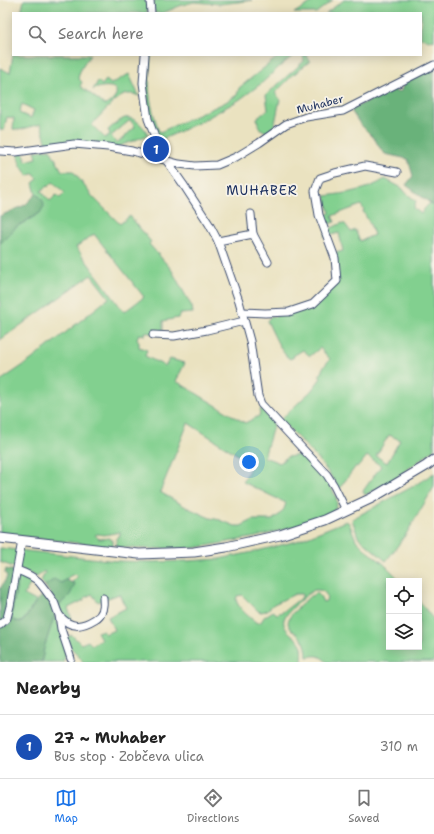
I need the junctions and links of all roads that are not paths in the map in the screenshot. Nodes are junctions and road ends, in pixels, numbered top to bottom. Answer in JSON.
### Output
{"nodes":[{"id":1,"x":150,"y":0,"type":"edge"},
{"id":2,"x":151,"y":12,"type":"edge"},
{"id":3,"x":145,"y":56,"type":"edge"},
{"id":4,"x":434,"y":65,"type":"edge"},
{"id":5,"x":0,"y":151,"type":"edge"},
{"id":6,"x":166,"y":160,"type":"junction"},
{"id":7,"x":397,"y":172,"type":"dead end"},
{"id":8,"x":251,"y":214,"type":"dead end"},
{"id":9,"x":253,"y":234,"type":"junction"},
{"id":10,"x":218,"y":241,"type":"junction"},
{"id":11,"x":268,"y":262,"type":"dead end"},
{"id":12,"x":242,"y":312,"type":"junction"},
{"id":13,"x":244,"y":321,"type":"junction"},
{"id":14,"x":153,"y":335,"type":"dead end"},
{"id":15,"x":434,"y":460,"type":"edge"},
{"id":16,"x":346,"y":510,"type":"junction"},
{"id":17,"x":0,"y":538,"type":"edge"},
{"id":18,"x":22,"y":541,"type":"junction"},
{"id":19,"x":18,"y":570,"type":"junction"},
{"id":20,"x":103,"y":598,"type":"dead end"},
{"id":21,"x":59,"y":615,"type":"junction"},
{"id":22,"x":0,"y":625,"type":"edge"},
{"id":23,"x":71,"y":659,"type":"dead end"}],
"edges":[{"from":1,"to":2,"type":"street"},
{"from":3,"to":6,"type":"street"},
{"from":4,"to":6,"type":"street","name":"Muhaber"},
{"from":5,"to":6,"type":"street","name":"Muhaber"},
{"from":6,"to":10,"type":"street"},
{"from":7,"to":12,"type":"street"},
{"from":8,"to":9,"type":"street"},
{"from":9,"to":10,"type":"street"},
{"from":9,"to":11,"type":"street"},
{"from":10,"to":12,"type":"street"},
{"from":12,"to":13,"type":"street"},
{"from":13,"to":14,"type":"street"},
{"from":13,"to":16,"type":"street"},
{"from":15,"to":16,"type":"street"},
{"from":16,"to":18,"type":"street"},
{"from":17,"to":18,"type":"street"},
{"from":18,"to":19,"type":"street"},
{"from":19,"to":21,"type":"street"},
{"from":19,"to":22,"type":"street"},
{"from":20,"to":21,"type":"street"},
{"from":21,"to":23,"type":"street"}]}
